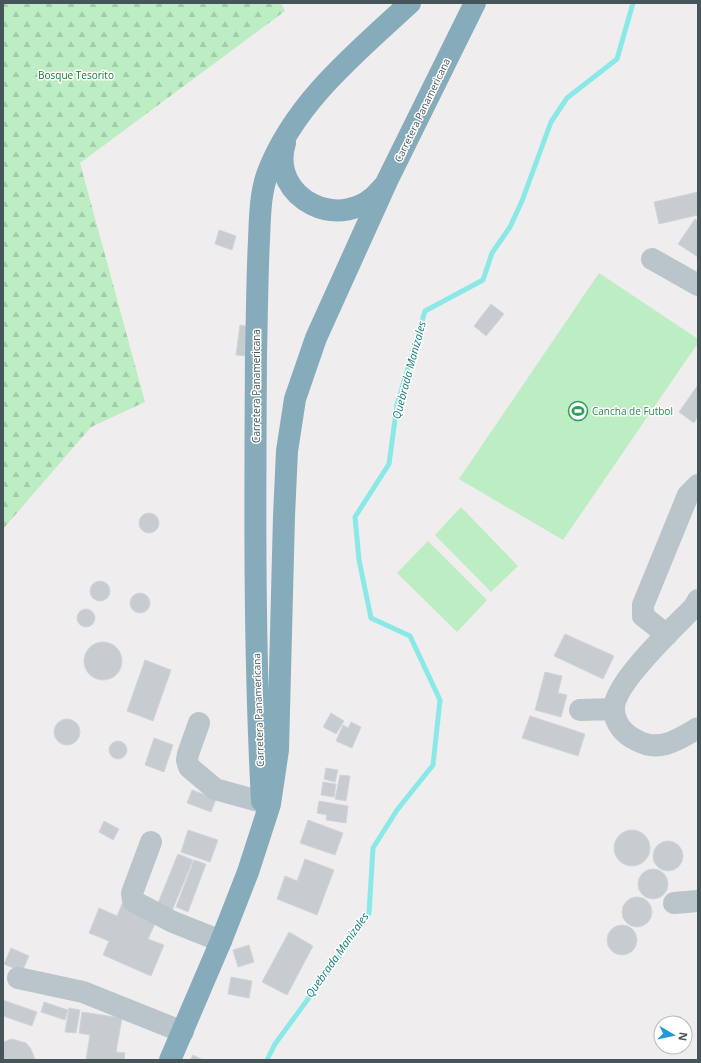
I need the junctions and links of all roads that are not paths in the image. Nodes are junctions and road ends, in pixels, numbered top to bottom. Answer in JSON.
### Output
{"nodes":[{"id":1,"x":410,"y":3,"type":"edge"},
{"id":2,"x":475,"y":3,"type":"edge"},
{"id":3,"x":289,"y":129,"type":"junction"},
{"id":4,"x":387,"y":181,"type":"junction"},
{"id":5,"x":652,"y":259,"type":"dead end"},
{"id":6,"x":698,"y":285,"type":"edge"},
{"id":7,"x":698,"y":485,"type":"edge"},
{"id":8,"x":698,"y":600,"type":"edge"},
{"id":9,"x":667,"y":634,"type":"junction"},
{"id":10,"x":613,"y":709,"type":"junction"},
{"id":11,"x":580,"y":710,"type":"dead end"},
{"id":12,"x":199,"y":723,"type":"dead end"},
{"id":13,"x":698,"y":728,"type":"edge"},
{"id":14,"x":262,"y":802,"type":"junction"},
{"id":15,"x":263,"y":824,"type":"junction"},
{"id":16,"x":152,"y":842,"type":"dead end"},
{"id":17,"x":698,"y":901,"type":"edge"},
{"id":18,"x":674,"y":903,"type":"dead end"},
{"id":19,"x":221,"y":942,"type":"junction"},
{"id":20,"x":18,"y":978,"type":"dead end"},
{"id":21,"x":183,"y":1032,"type":"junction"},
{"id":22,"x":170,"y":1060,"type":"edge"}],
"edges":[{"from":1,"to":3,"type":"highway","name":"Carretera Panamericana"},
{"from":2,"to":4,"type":"highway","name":"Carretera Panamericana"},
{"from":3,"to":4,"type":"highway"},
{"from":3,"to":14,"type":"highway","name":"Carretera Panamericana"},
{"from":4,"to":15,"type":"highway","name":"Carretera Panamericana"},
{"from":5,"to":6,"type":"lane"},
{"from":7,"to":9,"type":"lane"},
{"from":8,"to":9,"type":"lane"},
{"from":9,"to":10,"type":"lane"},
{"from":10,"to":11,"type":"lane"},
{"from":10,"to":13,"type":"lane"},
{"from":12,"to":14,"type":"lane"},
{"from":14,"to":15,"type":"highway","name":"Carretera Panamericana"},
{"from":15,"to":19,"type":"highway","name":"Carretera Panamericana"},
{"from":16,"to":19,"type":"lane"},
{"from":17,"to":18,"type":"lane"},
{"from":19,"to":21,"type":"highway","name":"Carretera Panamericana"},
{"from":20,"to":21,"type":"lane"},
{"from":21,"to":22,"type":"highway","name":"Carretera Panamericana"}]}
